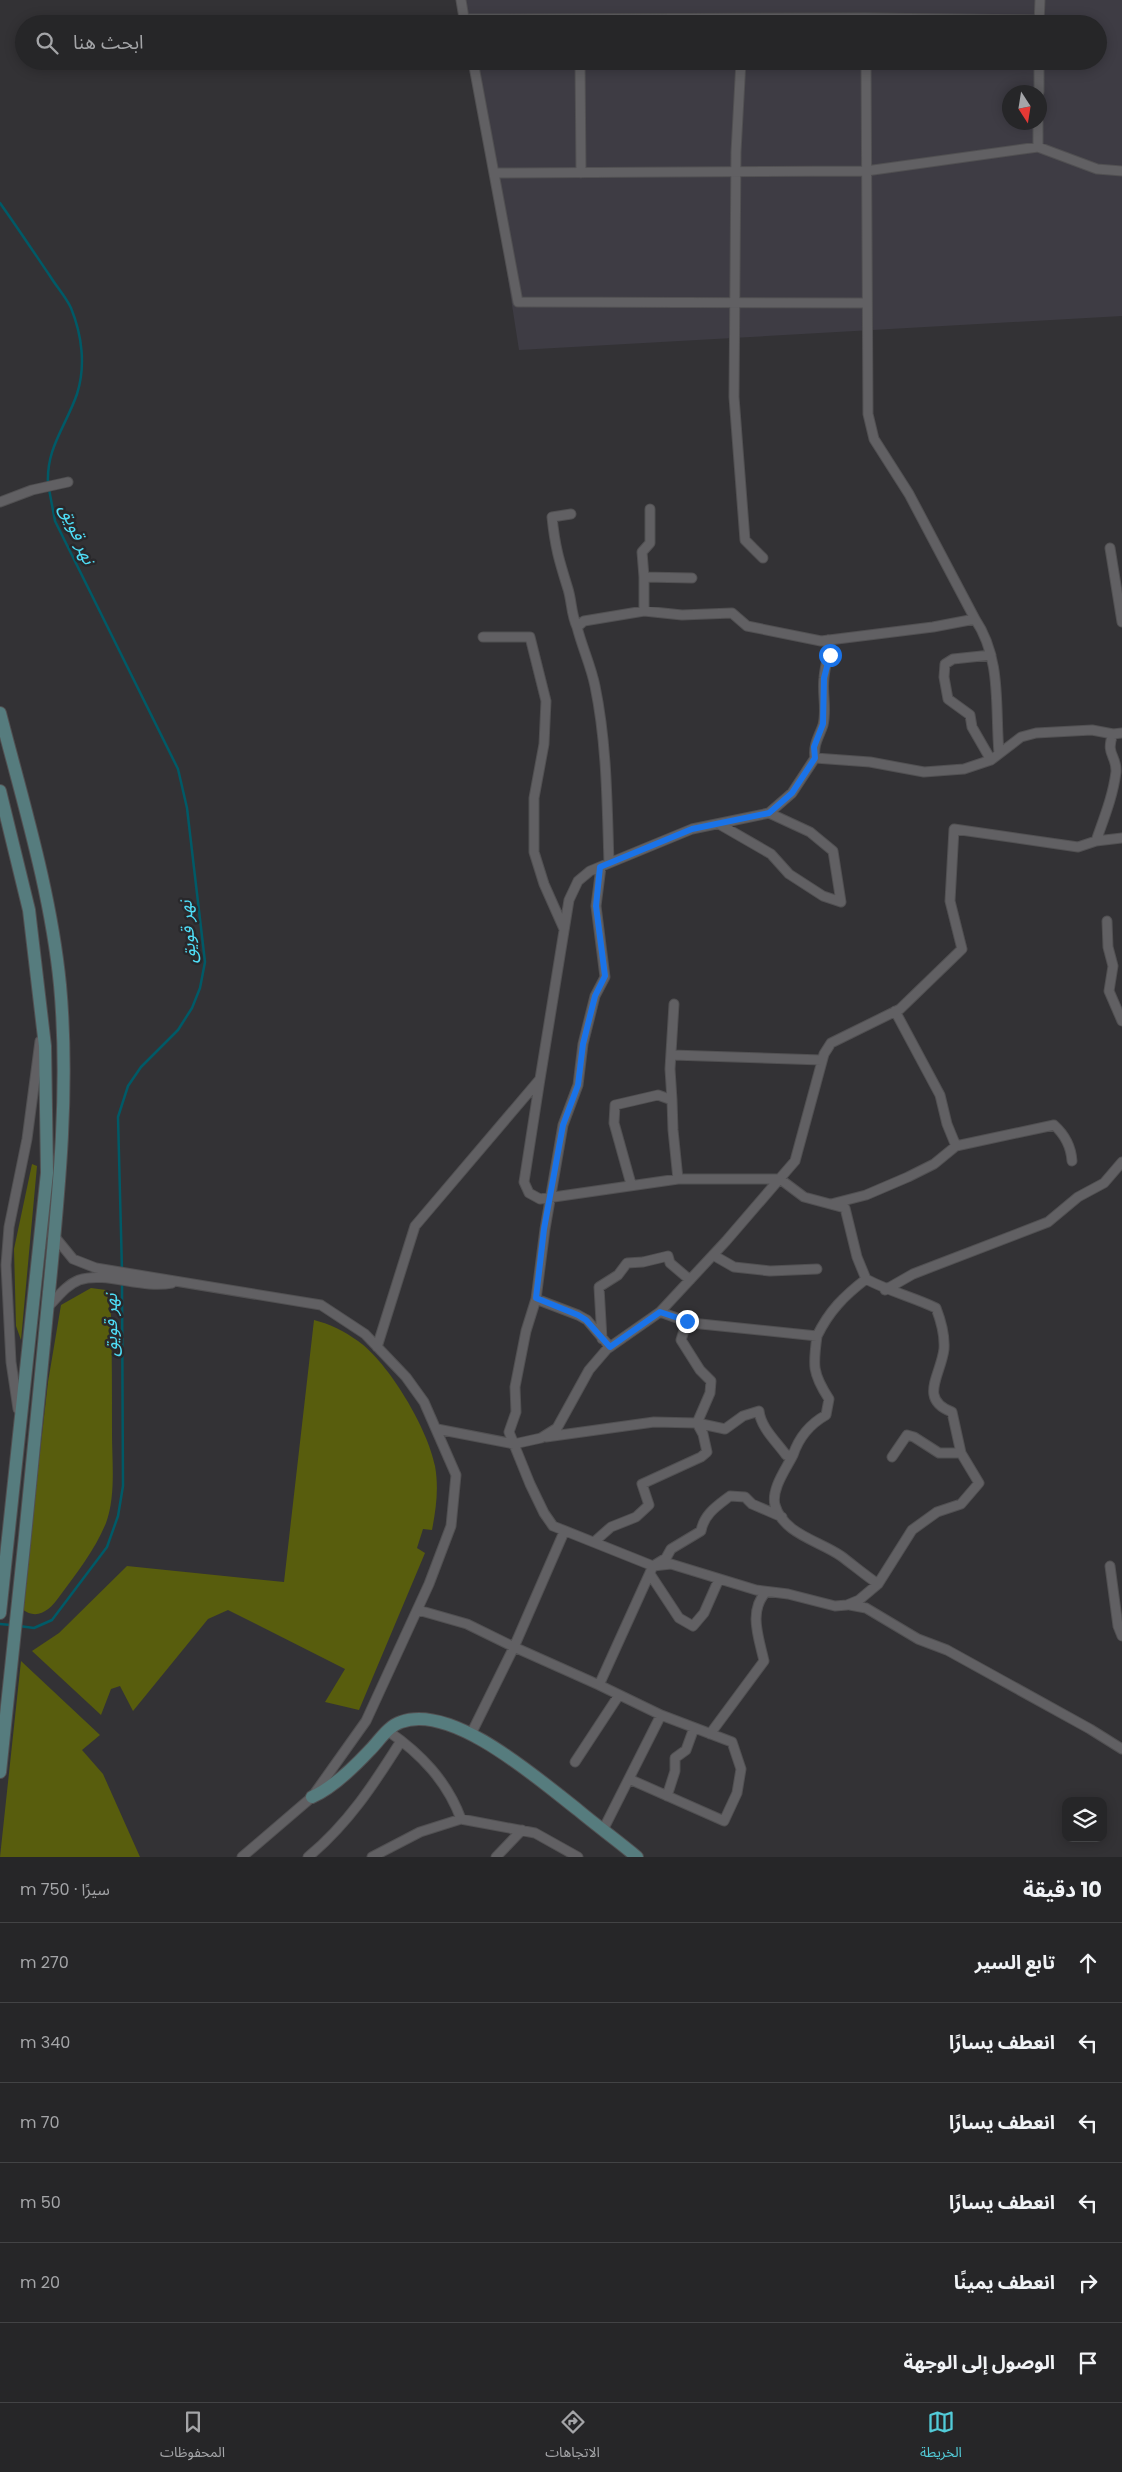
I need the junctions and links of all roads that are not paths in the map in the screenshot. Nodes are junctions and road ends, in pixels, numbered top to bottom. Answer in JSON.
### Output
{"nodes":[{"id":1,"x":461,"y":0,"type":"edge"},
{"id":2,"x":1040,"y":0,"type":"edge"},
{"id":3,"x":464,"y":15,"type":"edge"},
{"id":4,"x":1039,"y":15,"type":"edge"},
{"id":5,"x":475,"y":70,"type":"edge"},
{"id":6,"x":580,"y":70,"type":"edge"},
{"id":7,"x":741,"y":70,"type":"edge"},
{"id":8,"x":866,"y":70,"type":"edge"},
{"id":9,"x":1039,"y":70,"type":"edge"},
{"id":10,"x":1038,"y":85,"type":"edge"},
{"id":11,"x":1038,"y":130,"type":"edge"},
{"id":12,"x":1038,"y":148,"type":"junction"},
{"id":13,"x":866,"y":170,"type":"junction"},
{"id":14,"x":736,"y":171,"type":"junction"},
{"id":15,"x":1122,"y":171,"type":"edge"},
{"id":16,"x":581,"y":172,"type":"junction"},
{"id":17,"x":495,"y":173,"type":"junction"},
{"id":18,"x":736,"y":303,"type":"junction"},
{"id":19,"x":867,"y":303,"type":"junction"},
{"id":20,"x":64,"y":483,"type":"dead end"},
{"id":21,"x":0,"y":502,"type":"edge"},
{"id":22,"x":650,"y":509,"type":"dead end"},
{"id":23,"x":571,"y":514,"type":"dead end"},
{"id":24,"x":1110,"y":548,"type":"dead end"},
{"id":25,"x":764,"y":558,"type":"dead end"},
{"id":26,"x":644,"y":577,"type":"junction"},
{"id":27,"x":692,"y":578,"type":"dead end"},
{"id":28,"x":644,"y":611,"type":"junction"},
{"id":29,"x":975,"y":619,"type":"junction"},
{"id":30,"x":1122,"y":622,"type":"edge"},
{"id":31,"x":577,"y":627,"type":"junction"},
{"id":32,"x":482,"y":637,"type":"dead end"},
{"id":33,"x":828,"y":640,"type":"junction"},
{"id":34,"x":991,"y":655,"type":"junction"},
{"id":35,"x":0,"y":713,"type":"edge"},
{"id":36,"x":1118,"y":734,"type":"edge"},
{"id":37,"x":999,"y":753,"type":"junction"},
{"id":38,"x":815,"y":758,"type":"junction"},
{"id":39,"x":991,"y":760,"type":"junction"},
{"id":40,"x":0,"y":791,"type":"edge"},
{"id":41,"x":769,"y":813,"type":"junction"},
{"id":42,"x":719,"y":824,"type":"junction"},
{"id":43,"x":1122,"y":838,"type":"edge"},
{"id":44,"x":1096,"y":841,"type":"junction"},
{"id":45,"x":605,"y":865,"type":"junction"},
{"id":46,"x":1108,"y":920,"type":"dead end"},
{"id":47,"x":564,"y":929,"type":"junction"},
{"id":48,"x":674,"y":1004,"type":"dead end"},
{"id":49,"x":895,"y":1011,"type":"junction"},
{"id":50,"x":1122,"y":1020,"type":"edge"},
{"id":51,"x":42,"y":1023,"type":"junction"},
{"id":52,"x":672,"y":1055,"type":"junction"},
{"id":53,"x":822,"y":1060,"type":"junction"},
{"id":54,"x":540,"y":1079,"type":"junction"},
{"id":55,"x":672,"y":1100,"type":"junction"},
{"id":56,"x":956,"y":1146,"type":"junction"},
{"id":57,"x":1072,"y":1160,"type":"dead end"},
{"id":58,"x":1122,"y":1162,"type":"edge"},
{"id":59,"x":678,"y":1179,"type":"junction"},
{"id":60,"x":780,"y":1179,"type":"junction"},
{"id":61,"x":632,"y":1184,"type":"junction"},
{"id":62,"x":550,"y":1198,"type":"junction"},
{"id":63,"x":831,"y":1204,"type":"junction"},
{"id":64,"x":55,"y":1237,"type":"junction"},
{"id":65,"x":713,"y":1255,"type":"junction"},
{"id":66,"x":816,"y":1269,"type":"dead end"},
{"id":67,"x":866,"y":1279,"type":"junction"},
{"id":68,"x":690,"y":1280,"type":"junction"},
{"id":69,"x":156,"y":1282,"type":"junction"},
{"id":70,"x":885,"y":1290,"type":"junction"},
{"id":71,"x":536,"y":1298,"type":"junction"},
{"id":72,"x":47,"y":1308,"type":"junction"},
{"id":73,"x":660,"y":1312,"type":"junction"},
{"id":74,"x":687,"y":1321,"type":"junction"},
{"id":75,"x":817,"y":1336,"type":"junction"},
{"id":76,"x":602,"y":1340,"type":"junction"},
{"id":77,"x":377,"y":1347,"type":"junction"},
{"id":78,"x":610,"y":1347,"type":"junction"},
{"id":79,"x":20,"y":1418,"type":"junction"},
{"id":80,"x":697,"y":1423,"type":"junction"},
{"id":81,"x":437,"y":1429,"type":"junction"},
{"id":82,"x":541,"y":1438,"type":"junction"},
{"id":83,"x":514,"y":1444,"type":"junction"},
{"id":84,"x":961,"y":1453,"type":"junction"},
{"id":85,"x":793,"y":1455,"type":"junction"},
{"id":86,"x":892,"y":1457,"type":"dead end"},
{"id":87,"x":782,"y":1516,"type":"junction"},
{"id":88,"x":564,"y":1532,"type":"junction"},
{"id":89,"x":594,"y":1542,"type":"junction"},
{"id":90,"x":1110,"y":1566,"type":"dead end"},
{"id":91,"x":652,"y":1570,"type":"junction"},
{"id":92,"x":719,"y":1579,"type":"junction"},
{"id":93,"x":878,"y":1584,"type":"junction"},
{"id":94,"x":766,"y":1592,"type":"junction"},
{"id":95,"x":847,"y":1605,"type":"junction"},
{"id":96,"x":0,"y":1610,"type":"edge"},
{"id":97,"x":418,"y":1610,"type":"junction"},
{"id":98,"x":1122,"y":1636,"type":"edge"},
{"id":99,"x":514,"y":1646,"type":"junction"},
{"id":100,"x":599,"y":1685,"type":"junction"},
{"id":101,"x":619,"y":1695,"type":"junction"},
{"id":102,"x":661,"y":1715,"type":"junction"},
{"id":103,"x":694,"y":1728,"type":"junction"},
{"id":104,"x":388,"y":1731,"type":"junction"},
{"id":105,"x":471,"y":1734,"type":"junction"},
{"id":106,"x":710,"y":1734,"type":"junction"},
{"id":107,"x":402,"y":1741,"type":"junction"},
{"id":108,"x":1122,"y":1749,"type":"edge"},
{"id":109,"x":575,"y":1762,"type":"dead end"},
{"id":110,"x":0,"y":1772,"type":"edge"},
{"id":111,"x":629,"y":1779,"type":"junction"},
{"id":112,"x":667,"y":1796,"type":"junction"},
{"id":113,"x":312,"y":1797,"type":"junction"},
{"id":114,"x":461,"y":1819,"type":"junction"},
{"id":115,"x":522,"y":1830,"type":"junction"},
{"id":116,"x":603,"y":1830,"type":"junction"},
{"id":117,"x":374,"y":1856,"type":"edge"},
{"id":118,"x":242,"y":1857,"type":"edge"},
{"id":119,"x":308,"y":1857,"type":"edge"},
{"id":120,"x":496,"y":1857,"type":"edge"},
{"id":121,"x":578,"y":1857,"type":"edge"},
{"id":122,"x":637,"y":1857,"type":"edge"}],
"edges":[{"from":1,"to":3,"type":"street"},
{"from":2,"to":4,"type":"street"},
{"from":5,"to":17,"type":"street"},
{"from":6,"to":16,"type":"street"},
{"from":7,"to":14,"type":"street"},
{"from":8,"to":13,"type":"street"},
{"from":9,"to":10,"type":"street"},
{"from":11,"to":12,"type":"street"},
{"from":12,"to":13,"type":"street"},
{"from":12,"to":15,"type":"street"},
{"from":13,"to":14,"type":"street"},
{"from":13,"to":19,"type":"street"},
{"from":14,"to":16,"type":"street"},
{"from":14,"to":18,"type":"street"},
{"from":16,"to":17,"type":"street"},
{"from":17,"to":18,"type":"street"},
{"from":18,"to":19,"type":"street"},
{"from":18,"to":25,"type":"street"},
{"from":19,"to":29,"type":"street"},
{"from":20,"to":21,"type":"street"},
{"from":22,"to":26,"type":"street"},
{"from":23,"to":31,"type":"street"},
{"from":24,"to":30,"type":"street"},
{"from":26,"to":27,"type":"street"},
{"from":26,"to":28,"type":"street"},
{"from":28,"to":31,"type":"street"},
{"from":28,"to":33,"type":"street"},
{"from":29,"to":33,"type":"street"},
{"from":29,"to":34,"type":"street"},
{"from":31,"to":45,"type":"street"},
{"from":32,"to":47,"type":"street"},
{"from":33,"to":38,"type":"street"},
{"from":34,"to":37,"type":"street"},
{"from":34,"to":39,"type":"street"},
{"from":35,"to":64,"type":"main road"},
{"from":36,"to":37,"type":"street"},
{"from":36,"to":44,"type":"street"},
{"from":37,"to":39,"type":"street"},
{"from":38,"to":39,"type":"street"},
{"from":38,"to":41,"type":"street"},
{"from":40,"to":51,"type":"main road"},
{"from":41,"to":42,"type":"street"},
{"from":41,"to":42,"type":"street"},
{"from":42,"to":45,"type":"street"},
{"from":43,"to":44,"type":"street"},
{"from":44,"to":49,"type":"street"},
{"from":45,"to":47,"type":"street"},
{"from":45,"to":62,"type":"street"},
{"from":46,"to":50,"type":"street"},
{"from":47,"to":54,"type":"street"},
{"from":48,"to":52,"type":"street"},
{"from":49,"to":53,"type":"street"},
{"from":49,"to":56,"type":"street"},
{"from":51,"to":79,"type":"main road"},
{"from":51,"to":79,"type":"street"},
{"from":52,"to":53,"type":"street"},
{"from":52,"to":55,"type":"street"},
{"from":53,"to":60,"type":"street"},
{"from":54,"to":62,"type":"street"},
{"from":54,"to":77,"type":"street"},
{"from":55,"to":59,"type":"street"},
{"from":55,"to":61,"type":"street"},
{"from":56,"to":57,"type":"street"},
{"from":56,"to":63,"type":"street"},
{"from":58,"to":70,"type":"street"},
{"from":59,"to":60,"type":"street"},
{"from":59,"to":61,"type":"street"},
{"from":60,"to":63,"type":"street"},
{"from":60,"to":65,"type":"street"},
{"from":61,"to":62,"type":"street"},
{"from":62,"to":71,"type":"street"},
{"from":63,"to":67,"type":"street"},
{"from":64,"to":69,"type":"street"},
{"from":64,"to":72,"type":"main road"},
{"from":65,"to":66,"type":"street"},
{"from":65,"to":68,"type":"street"},
{"from":67,"to":70,"type":"street"},
{"from":67,"to":75,"type":"street"},
{"from":68,"to":73,"type":"street"},
{"from":68,"to":76,"type":"street"},
{"from":69,"to":72,"type":"street"},
{"from":69,"to":77,"type":"street"},
{"from":70,"to":84,"type":"street"},
{"from":71,"to":76,"type":"street"},
{"from":71,"to":83,"type":"street"},
{"from":72,"to":110,"type":"main road"},
{"from":73,"to":74,"type":"street"},
{"from":73,"to":78,"type":"street"},
{"from":74,"to":75,"type":"street"},
{"from":74,"to":80,"type":"street"},
{"from":75,"to":85,"type":"street"},
{"from":76,"to":78,"type":"street"},
{"from":77,"to":81,"type":"street"},
{"from":78,"to":82,"type":"street"},
{"from":79,"to":96,"type":"main road"},
{"from":80,"to":82,"type":"street"},
{"from":80,"to":85,"type":"street"},
{"from":80,"to":89,"type":"street"},
{"from":81,"to":83,"type":"street"},
{"from":81,"to":97,"type":"street"},
{"from":82,"to":83,"type":"street"},
{"from":83,"to":88,"type":"street"},
{"from":84,"to":86,"type":"street"},
{"from":84,"to":93,"type":"street"},
{"from":85,"to":87,"type":"street"},
{"from":87,"to":91,"type":"street"},
{"from":87,"to":93,"type":"street"},
{"from":88,"to":89,"type":"street"},
{"from":88,"to":99,"type":"street"},
{"from":89,"to":91,"type":"street"},
{"from":90,"to":98,"type":"street"},
{"from":91,"to":92,"type":"street"},
{"from":91,"to":92,"type":"street"},
{"from":91,"to":100,"type":"street"},
{"from":92,"to":94,"type":"street"},
{"from":93,"to":95,"type":"street"},
{"from":94,"to":95,"type":"street"},
{"from":94,"to":106,"type":"street"},
{"from":95,"to":108,"type":"street"},
{"from":97,"to":99,"type":"street"},
{"from":97,"to":113,"type":"street"},
{"from":99,"to":100,"type":"street"},
{"from":99,"to":105,"type":"street"},
{"from":100,"to":101,"type":"street"},
{"from":101,"to":102,"type":"street"},
{"from":101,"to":109,"type":"street"},
{"from":102,"to":103,"type":"street"},
{"from":102,"to":111,"type":"street"},
{"from":103,"to":106,"type":"street"},
{"from":103,"to":112,"type":"street"},
{"from":104,"to":105,"type":"main road"},
{"from":104,"to":107,"type":"street"},
{"from":104,"to":113,"type":"main road"},
{"from":105,"to":116,"type":"main road"},
{"from":106,"to":112,"type":"street"},
{"from":107,"to":114,"type":"street"},
{"from":107,"to":119,"type":"street"},
{"from":111,"to":112,"type":"street"},
{"from":111,"to":116,"type":"street"},
{"from":113,"to":118,"type":"street"},
{"from":114,"to":115,"type":"street"},
{"from":114,"to":117,"type":"street"},
{"from":115,"to":120,"type":"street"},
{"from":115,"to":121,"type":"street"},
{"from":116,"to":122,"type":"main road"}]}
